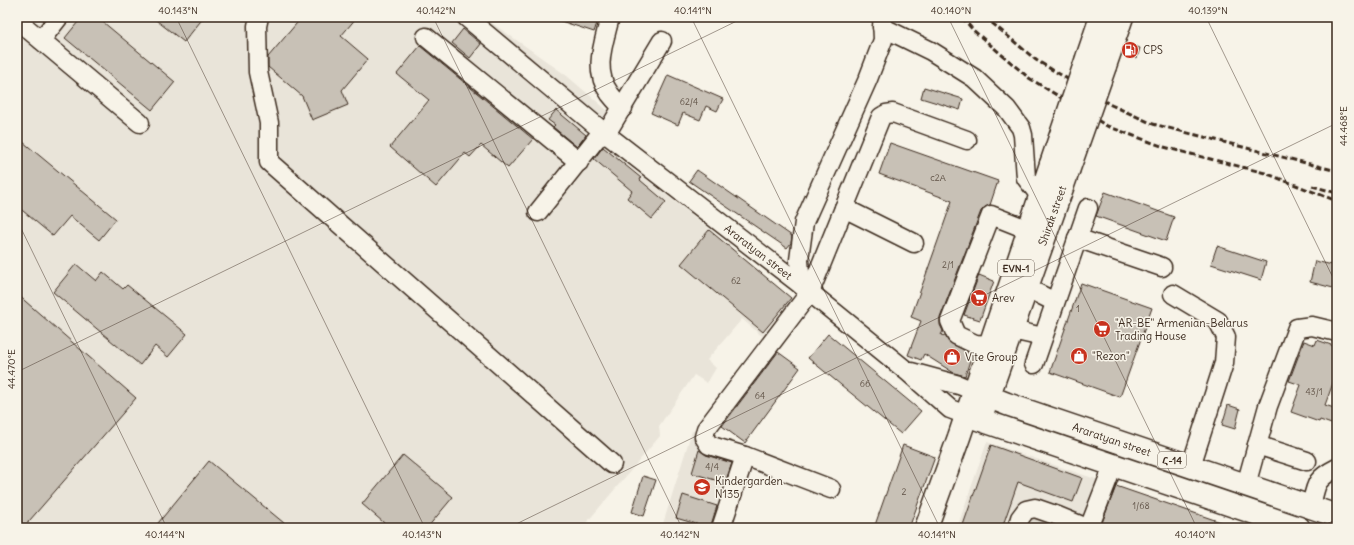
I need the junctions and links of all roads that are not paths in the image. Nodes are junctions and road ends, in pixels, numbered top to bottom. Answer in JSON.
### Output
{"nodes":[{"id":1,"x":59,"y":17,"type":"edge"},
{"id":2,"x":259,"y":17,"type":"edge"},
{"id":3,"x":466,"y":17,"type":"edge"},
{"id":4,"x":610,"y":17,"type":"edge"},
{"id":5,"x":1101,"y":17,"type":"edge"},
{"id":6,"x":1122,"y":17,"type":"edge"},
{"id":7,"x":17,"y":20,"type":"edge"},
{"id":8,"x":882,"y":22,"type":"edge"},
{"id":9,"x":426,"y":37,"type":"dead end"},
{"id":10,"x":41,"y":40,"type":"junction"},
{"id":11,"x":662,"y":41,"type":"dead end"},
{"id":12,"x":1096,"y":62,"type":"junction"},
{"id":13,"x":623,"y":108,"type":"junction"},
{"id":14,"x":140,"y":123,"type":"dead end"},
{"id":15,"x":606,"y":134,"type":"junction"},
{"id":16,"x":967,"y":140,"type":"dead end"},
{"id":17,"x":579,"y":162,"type":"junction"},
{"id":18,"x":1060,"y":167,"type":"junction"},
{"id":19,"x":1040,"y":196,"type":"junction"},
{"id":20,"x":844,"y":208,"type":"junction"},
{"id":21,"x":1088,"y":208,"type":"dead end"},
{"id":22,"x":538,"y":212,"type":"dead end"},
{"id":23,"x":1029,"y":230,"type":"junction"},
{"id":24,"x":1077,"y":238,"type":"junction"},
{"id":25,"x":914,"y":243,"type":"dead end"},
{"id":26,"x":1162,"y":266,"type":"dead end"},
{"id":27,"x":1027,"y":288,"type":"junction"},
{"id":28,"x":805,"y":289,"type":"junction"},
{"id":29,"x":1173,"y":294,"type":"dead end"},
{"id":30,"x":1055,"y":302,"type":"junction"},
{"id":31,"x":1012,"y":330,"type":"junction"},
{"id":32,"x":1337,"y":332,"type":"edge"},
{"id":33,"x":1043,"y":337,"type":"junction"},
{"id":34,"x":990,"y":345,"type":"junction"},
{"id":35,"x":1034,"y":364,"type":"dead end"},
{"id":36,"x":908,"y":372,"type":"junction"},
{"id":37,"x":981,"y":394,"type":"junction"},
{"id":38,"x":973,"y":418,"type":"junction"},
{"id":39,"x":1257,"y":445,"type":"junction"},
{"id":40,"x":745,"y":456,"type":"junction"},
{"id":41,"x":1307,"y":461,"type":"dead end"},
{"id":42,"x":612,"y":464,"type":"dead end"},
{"id":43,"x":1113,"y":466,"type":"junction"},
{"id":44,"x":1191,"y":466,"type":"junction"},
{"id":45,"x":1337,"y":468,"type":"edge"},
{"id":46,"x":1246,"y":485,"type":"junction"},
{"id":47,"x":831,"y":489,"type":"dead end"},
{"id":48,"x":1311,"y":507,"type":"junction"},
{"id":49,"x":1337,"y":516,"type":"edge"},
{"id":50,"x":721,"y":528,"type":"edge"},
{"id":51,"x":926,"y":528,"type":"edge"},
{"id":52,"x":941,"y":528,"type":"edge"},
{"id":53,"x":1017,"y":528,"type":"edge"},
{"id":54,"x":1088,"y":528,"type":"edge"},
{"id":55,"x":1299,"y":528,"type":"edge"}],
"edges":[{"from":1,"to":10,"type":"street"},
{"from":2,"to":42,"type":"street"},
{"from":3,"to":15,"type":"street","name":"Araratyan street"},
{"from":4,"to":13,"type":"street"},
{"from":5,"to":12,"type":"main road","name":"Shirak street","number":"EVN-1"},
{"from":6,"to":12,"type":"main road","name":"Shirak street","number":"EVN-1"},
{"from":7,"to":10,"type":"street"},
{"from":8,"to":19,"type":"street"},
{"from":8,"to":28,"type":"street"},
{"from":9,"to":17,"type":"street"},
{"from":10,"to":14,"type":"street"},
{"from":11,"to":13,"type":"street"},
{"from":12,"to":18,"type":"main road","name":"Shirak street","number":"EVN-1","bridge":true},
{"from":13,"to":15,"type":"street"},
{"from":15,"to":17,"type":"street"},
{"from":15,"to":28,"type":"street","name":"Araratyan street"},
{"from":16,"to":20,"type":"street"},
{"from":17,"to":22,"type":"street"},
{"from":18,"to":19,"type":"main road","name":"Shirak street","number":"EVN-1"},
{"from":18,"to":27,"type":"main road","name":"Shirak street","number":"EVN-1"},
{"from":19,"to":23,"type":"main road","name":"Shirak street","number":"EVN-1"},
{"from":20,"to":25,"type":"street"},
{"from":20,"to":28,"type":"street"},
{"from":21,"to":24,"type":"street"},
{"from":23,"to":34,"type":"main road","name":"Shirak street","number":"EVN-1"},
{"from":23,"to":34,"type":"street"},
{"from":24,"to":26,"type":"street"},
{"from":24,"to":30,"type":"street"},
{"from":27,"to":30,"type":"street"},
{"from":27,"to":31,"type":"main road","name":"Shirak street","number":"EVN-1"},
{"from":28,"to":36,"type":"street","name":"Araratyan street"},
{"from":28,"to":40,"type":"street"},
{"from":29,"to":44,"type":"street"},
{"from":30,"to":33,"type":"street"},
{"from":31,"to":33,"type":"street"},
{"from":31,"to":37,"type":"main road","name":"Shirak street","number":"EVN-1"},
{"from":32,"to":39,"type":"street"},
{"from":33,"to":35,"type":"street"},
{"from":34,"to":37,"type":"main road","name":"Shirak street","number":"EVN-1"},
{"from":36,"to":37,"type":"street","name":"Araratyan street"},
{"from":36,"to":38,"type":"street","name":"Araratyan street"},
{"from":37,"to":38,"type":"main road","name":"Shirak street","number":"EVN-1"},
{"from":37,"to":44,"type":"main road","name":"Araratyan street","number":"Հ-14"},
{"from":38,"to":43,"type":"main road","name":"Araratyan street","number":"Հ-14"},
{"from":38,"to":51,"type":"main road","name":"Shirak street","number":"EVN-1"},
{"from":38,"to":52,"type":"main road","name":"Shirak street","number":"EVN-1"},
{"from":39,"to":41,"type":"street"},
{"from":39,"to":46,"type":"street"},
{"from":40,"to":47,"type":"street"},
{"from":40,"to":50,"type":"street"},
{"from":43,"to":54,"type":"street"},
{"from":43,"to":55,"type":"main road","name":"Araratyan street","number":"Հ-14"},
{"from":44,"to":46,"type":"main road","name":"Araratyan street","number":"Հ-14"},
{"from":45,"to":48,"type":"street"},
{"from":46,"to":48,"type":"main road","name":"Araratyan street","number":"Հ-14"},
{"from":48,"to":49,"type":"main road","name":"Araratyan street","number":"Հ-14"},
{"from":53,"to":54,"type":"street"}]}
